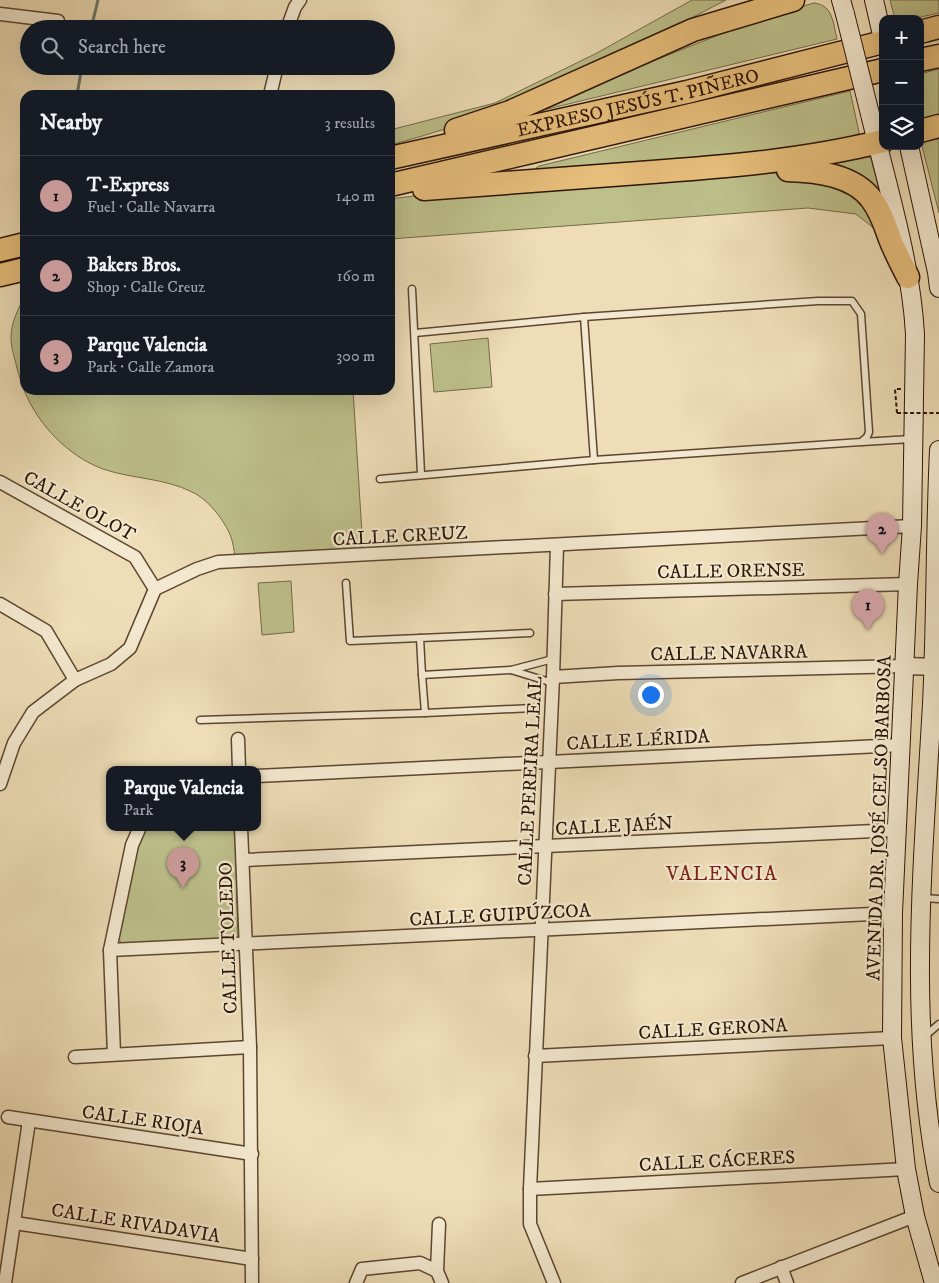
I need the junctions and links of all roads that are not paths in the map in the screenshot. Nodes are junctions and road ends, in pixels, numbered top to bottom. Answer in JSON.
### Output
{"nodes":[{"id":1,"x":300,"y":0,"type":"edge"},
{"id":2,"x":742,"y":0,"type":"edge"},
{"id":3,"x":793,"y":0,"type":"edge"},
{"id":4,"x":874,"y":2,"type":"edge"},
{"id":5,"x":843,"y":7,"type":"edge"},
{"id":6,"x":0,"y":14,"type":"edge"},
{"id":7,"x":50,"y":20,"type":"edge"},
{"id":8,"x":290,"y":20,"type":"edge"},
{"id":9,"x":879,"y":23,"type":"edge"},
{"id":10,"x":939,"y":27,"type":"edge"},
{"id":11,"x":693,"y":30,"type":"junction"},
{"id":12,"x":924,"y":31,"type":"edge"},
{"id":13,"x":879,"y":41,"type":"edge"},
{"id":14,"x":939,"y":56,"type":"edge"},
{"id":15,"x":924,"y":59,"type":"edge"},
{"id":16,"x":879,"y":71,"type":"edge"},
{"id":17,"x":275,"y":75,"type":"edge"},
{"id":18,"x":271,"y":90,"type":"edge"},
{"id":19,"x":939,"y":126,"type":"edge"},
{"id":20,"x":924,"y":130,"type":"edge"},
{"id":21,"x":879,"y":139,"type":"edge"},
{"id":22,"x":879,"y":142,"type":"edge"},
{"id":23,"x":882,"y":150,"type":"edge"},
{"id":24,"x":910,"y":150,"type":"edge"},
{"id":25,"x":395,"y":151,"type":"edge"},
{"id":26,"x":395,"y":157,"type":"edge"},
{"id":27,"x":704,"y":168,"type":"junction"},
{"id":28,"x":395,"y":184,"type":"edge"},
{"id":29,"x":395,"y":191,"type":"edge"},
{"id":30,"x":20,"y":245,"type":"edge"},
{"id":31,"x":1,"y":250,"type":"edge"},
{"id":32,"x":20,"y":270,"type":"edge"},
{"id":33,"x":2,"y":275,"type":"edge"},
{"id":34,"x":908,"y":277,"type":"junction"},
{"id":35,"x":939,"y":288,"type":"edge"},
{"id":36,"x":412,"y":289,"type":"dead end"},
{"id":37,"x":584,"y":317,"type":"junction"},
{"id":38,"x":415,"y":333,"type":"junction"},
{"id":39,"x":913,"y":439,"type":"junction"},
{"id":40,"x":861,"y":442,"type":"junction"},
{"id":41,"x":939,"y":450,"type":"edge"},
{"id":42,"x":594,"y":460,"type":"junction"},
{"id":43,"x":421,"y":474,"type":"junction"},
{"id":44,"x":380,"y":479,"type":"dead end"},
{"id":45,"x":938,"y":480,"type":"edge"},
{"id":46,"x":0,"y":482,"type":"edge"},
{"id":47,"x":938,"y":518,"type":"edge"},
{"id":48,"x":912,"y":526,"type":"junction"},
{"id":49,"x":557,"y":546,"type":"junction"},
{"id":50,"x":346,"y":583,"type":"dead end"},
{"id":51,"x":908,"y":584,"type":"junction"},
{"id":52,"x":156,"y":588,"type":"junction"},
{"id":53,"x":555,"y":594,"type":"junction"},
{"id":54,"x":0,"y":604,"type":"edge"},
{"id":55,"x":530,"y":632,"type":"dead end"},
{"id":56,"x":420,"y":638,"type":"junction"},
{"id":57,"x":554,"y":659,"type":"junction"},
{"id":58,"x":905,"y":666,"type":"junction"},
{"id":59,"x":936,"y":667,"type":"edge"},
{"id":60,"x":511,"y":670,"type":"junction"},
{"id":61,"x":422,"y":675,"type":"junction"},
{"id":62,"x":75,"y":680,"type":"junction"},
{"id":63,"x":553,"y":680,"type":"junction"},
{"id":64,"x":533,"y":708,"type":"dead end"},
{"id":65,"x":424,"y":713,"type":"junction"},
{"id":66,"x":200,"y":720,"type":"dead end"},
{"id":67,"x":238,"y":739,"type":"dead end"},
{"id":68,"x":901,"y":744,"type":"junction"},
{"id":69,"x":549,"y":762,"type":"junction"},
{"id":70,"x":239,"y":766,"type":"edge"},
{"id":71,"x":261,"y":776,"type":"edge"},
{"id":72,"x":0,"y":784,"type":"edge"},
{"id":73,"x":896,"y":830,"type":"junction"},
{"id":74,"x":138,"y":831,"type":"edge"},
{"id":75,"x":241,"y":831,"type":"edge"},
{"id":76,"x":545,"y":847,"type":"junction"},
{"id":77,"x":243,"y":860,"type":"junction"},
{"id":78,"x":921,"y":898,"type":"junction"},
{"id":79,"x":939,"y":898,"type":"edge"},
{"id":80,"x":893,"y":913,"type":"junction"},
{"id":81,"x":542,"y":931,"type":"junction"},
{"id":82,"x":246,"y":944,"type":"junction"},
{"id":83,"x":110,"y":950,"type":"junction"},
{"id":84,"x":939,"y":1024,"type":"edge"},
{"id":85,"x":892,"y":1038,"type":"junction"},
{"id":86,"x":920,"y":1040,"type":"junction"},
{"id":87,"x":250,"y":1047,"type":"junction"},
{"id":88,"x":114,"y":1054,"type":"junction"},
{"id":89,"x":535,"y":1056,"type":"junction"},
{"id":90,"x":75,"y":1057,"type":"dead end"},
{"id":91,"x":8,"y":1117,"type":"dead end"},
{"id":92,"x":30,"y":1121,"type":"junction"},
{"id":93,"x":935,"y":1135,"type":"edge"},
{"id":94,"x":252,"y":1154,"type":"junction"},
{"id":95,"x":906,"y":1169,"type":"junction"},
{"id":96,"x":939,"y":1183,"type":"edge"},
{"id":97,"x":530,"y":1189,"type":"junction"},
{"id":98,"x":915,"y":1216,"type":"junction"},
{"id":99,"x":15,"y":1223,"type":"junction"},
{"id":100,"x":440,"y":1224,"type":"dead end"},
{"id":101,"x":252,"y":1258,"type":"junction"},
{"id":102,"x":781,"y":1267,"type":"junction"},
{"id":103,"x":437,"y":1271,"type":"junction"},
{"id":104,"x":5,"y":1283,"type":"edge"},
{"id":105,"x":252,"y":1283,"type":"edge"},
{"id":106,"x":356,"y":1283,"type":"edge"},
{"id":107,"x":442,"y":1283,"type":"edge"},
{"id":108,"x":554,"y":1283,"type":"edge"},
{"id":109,"x":742,"y":1283,"type":"edge"},
{"id":110,"x":787,"y":1283,"type":"edge"},
{"id":111,"x":934,"y":1283,"type":"edge"}],
"edges":[{"from":1,"to":8,"type":"street"},
{"from":2,"to":11,"type":"highway"},
{"from":3,"to":11,"type":"highway"},
{"from":4,"to":9,"type":"main road"},
{"from":5,"to":21,"type":"main road","name":"AVENIDA DR. JOSÉ CELSO BARBOSA","bridge":true},
{"from":6,"to":7,"type":"street"},
{"from":10,"to":12,"type":"highway"},
{"from":11,"to":25,"type":"highway"},
{"from":13,"to":26,"type":"highway","name":"EXPRESO JESÚS T. PIÑERO"},
{"from":14,"to":15,"type":"highway"},
{"from":16,"to":28,"type":"highway","name":"EXPRESO JESÚS T. PIÑERO"},
{"from":17,"to":18,"type":"street"},
{"from":19,"to":20,"type":"highway"},
{"from":22,"to":27,"type":"highway"},
{"from":23,"to":34,"type":"main road","name":"AVENIDA DR. JOSÉ CELSO BARBOSA"},
{"from":24,"to":35,"type":"main road"},
{"from":27,"to":29,"type":"highway"},
{"from":27,"to":34,"type":"highway"},
{"from":30,"to":31,"type":"highway"},
{"from":32,"to":33,"type":"highway"},
{"from":34,"to":39,"type":"main road","name":"AVENIDA DR. JOSÉ CELSO BARBOSA"},
{"from":36,"to":38,"type":"lane"},
{"from":37,"to":38,"type":"lane"},
{"from":37,"to":40,"type":"lane"},
{"from":37,"to":42,"type":"lane"},
{"from":38,"to":43,"type":"lane"},
{"from":39,"to":40,"type":"lane"},
{"from":39,"to":48,"type":"main road","name":"AVENIDA DR. JOSÉ CELSO BARBOSA"},
{"from":40,"to":42,"type":"lane"},
{"from":41,"to":45,"type":"main road"},
{"from":42,"to":43,"type":"lane"},
{"from":43,"to":44,"type":"lane"},
{"from":45,"to":47,"type":"main road"},
{"from":46,"to":52,"type":"street","name":"CALLE OLOT"},
{"from":47,"to":59,"type":"main road"},
{"from":48,"to":49,"type":"street","name":"CALLE CREUZ"},
{"from":48,"to":51,"type":"main road","name":"AVENIDA DR. JOSÉ CELSO BARBOSA"},
{"from":49,"to":52,"type":"street","name":"CALLE CREUZ"},
{"from":49,"to":53,"type":"street","name":"CALLE PEREIRA LEAL"},
{"from":50,"to":56,"type":"lane"},
{"from":51,"to":53,"type":"street","name":"CALLE ORENSE"},
{"from":51,"to":58,"type":"main road","name":"AVENIDA DR. JOSÉ CELSO BARBOSA"},
{"from":52,"to":62,"type":"street"},
{"from":53,"to":57,"type":"street","name":"CALLE PEREIRA LEAL"},
{"from":54,"to":62,"type":"street"},
{"from":55,"to":56,"type":"lane"},
{"from":56,"to":61,"type":"lane"},
{"from":57,"to":60,"type":"lane"},
{"from":57,"to":63,"type":"street","name":"CALLE PEREIRA LEAL"},
{"from":58,"to":59,"type":"street"},
{"from":58,"to":63,"type":"street","name":"CALLE NAVARRA"},
{"from":58,"to":68,"type":"main road","name":"AVENIDA DR. JOSÉ CELSO BARBOSA"},
{"from":59,"to":78,"type":"main road"},
{"from":60,"to":61,"type":"lane"},
{"from":60,"to":63,"type":"lane"},
{"from":61,"to":65,"type":"lane"},
{"from":62,"to":72,"type":"street"},
{"from":63,"to":69,"type":"street","name":"CALLE PEREIRA LEAL"},
{"from":64,"to":65,"type":"lane"},
{"from":65,"to":66,"type":"lane"},
{"from":67,"to":70,"type":"street"},
{"from":68,"to":69,"type":"street","name":"CALLE LÉRIDA"},
{"from":68,"to":73,"type":"main road","name":"AVENIDA DR. JOSÉ CELSO BARBOSA"},
{"from":69,"to":71,"type":"street","name":"CALLE LÉRIDA"},
{"from":69,"to":76,"type":"street","name":"CALLE PEREIRA LEAL"},
{"from":73,"to":76,"type":"street","name":"CALLE JAÉN"},
{"from":73,"to":80,"type":"main road","name":"AVENIDA DR. JOSÉ CELSO BARBOSA"},
{"from":74,"to":83,"type":"street"},
{"from":75,"to":77,"type":"street","name":"CALLE TOLEDO"},
{"from":76,"to":77,"type":"street","name":"CALLE JAÉN"},
{"from":76,"to":81,"type":"street","name":"CALLE PEREIRA LEAL"},
{"from":77,"to":82,"type":"street","name":"CALLE TOLEDO"},
{"from":78,"to":79,"type":"lane"},
{"from":78,"to":86,"type":"main road"},
{"from":80,"to":81,"type":"street","name":"CALLE GUIPÚZCOA"},
{"from":80,"to":85,"type":"main road","name":"AVENIDA DR. JOSÉ CELSO BARBOSA"},
{"from":81,"to":82,"type":"street","name":"CALLE GUIPÚZCOA"},
{"from":81,"to":89,"type":"street","name":"CALLE PEREIRA LEAL"},
{"from":82,"to":83,"type":"street","name":"CALLE GUIPÚZCOA"},
{"from":82,"to":87,"type":"street","name":"CALLE TOLEDO"},
{"from":83,"to":88,"type":"street"},
{"from":84,"to":86,"type":"lane"},
{"from":85,"to":89,"type":"street","name":"CALLE GERONA"},
{"from":85,"to":95,"type":"main road","name":"AVENIDA DR. JOSÉ CELSO BARBOSA"},
{"from":86,"to":93,"type":"main road"},
{"from":87,"to":88,"type":"street"},
{"from":87,"to":94,"type":"street","name":"CALLE TOLEDO"},
{"from":88,"to":90,"type":"street"},
{"from":89,"to":97,"type":"street","name":"CALLE PEREIRA LEAL"},
{"from":91,"to":92,"type":"street","name":"CALLE RIOJA"},
{"from":92,"to":94,"type":"street","name":"CALLE RIOJA"},
{"from":92,"to":99,"type":"street"},
{"from":93,"to":96,"type":"main road"},
{"from":94,"to":101,"type":"street","name":"CALLE TOLEDO"},
{"from":95,"to":97,"type":"street","name":"CALLE CÁCERES"},
{"from":95,"to":98,"type":"main road","name":"AVENIDA DR. JOSÉ CELSO BARBOSA"},
{"from":97,"to":108,"type":"street","name":"CALLE PEREIRA LEAL"},
{"from":98,"to":102,"type":"street"},
{"from":98,"to":111,"type":"main road","name":"AVENIDA DR. JOSÉ CELSO BARBOSA"},
{"from":99,"to":101,"type":"street","name":"CALLE RIVADAVIA"},
{"from":99,"to":104,"type":"street"},
{"from":100,"to":103,"type":"street"},
{"from":101,"to":105,"type":"street","name":"CALLE TOLEDO"},
{"from":102,"to":109,"type":"street"},
{"from":102,"to":110,"type":"street"},
{"from":103,"to":106,"type":"street"},
{"from":103,"to":107,"type":"street"}]}
